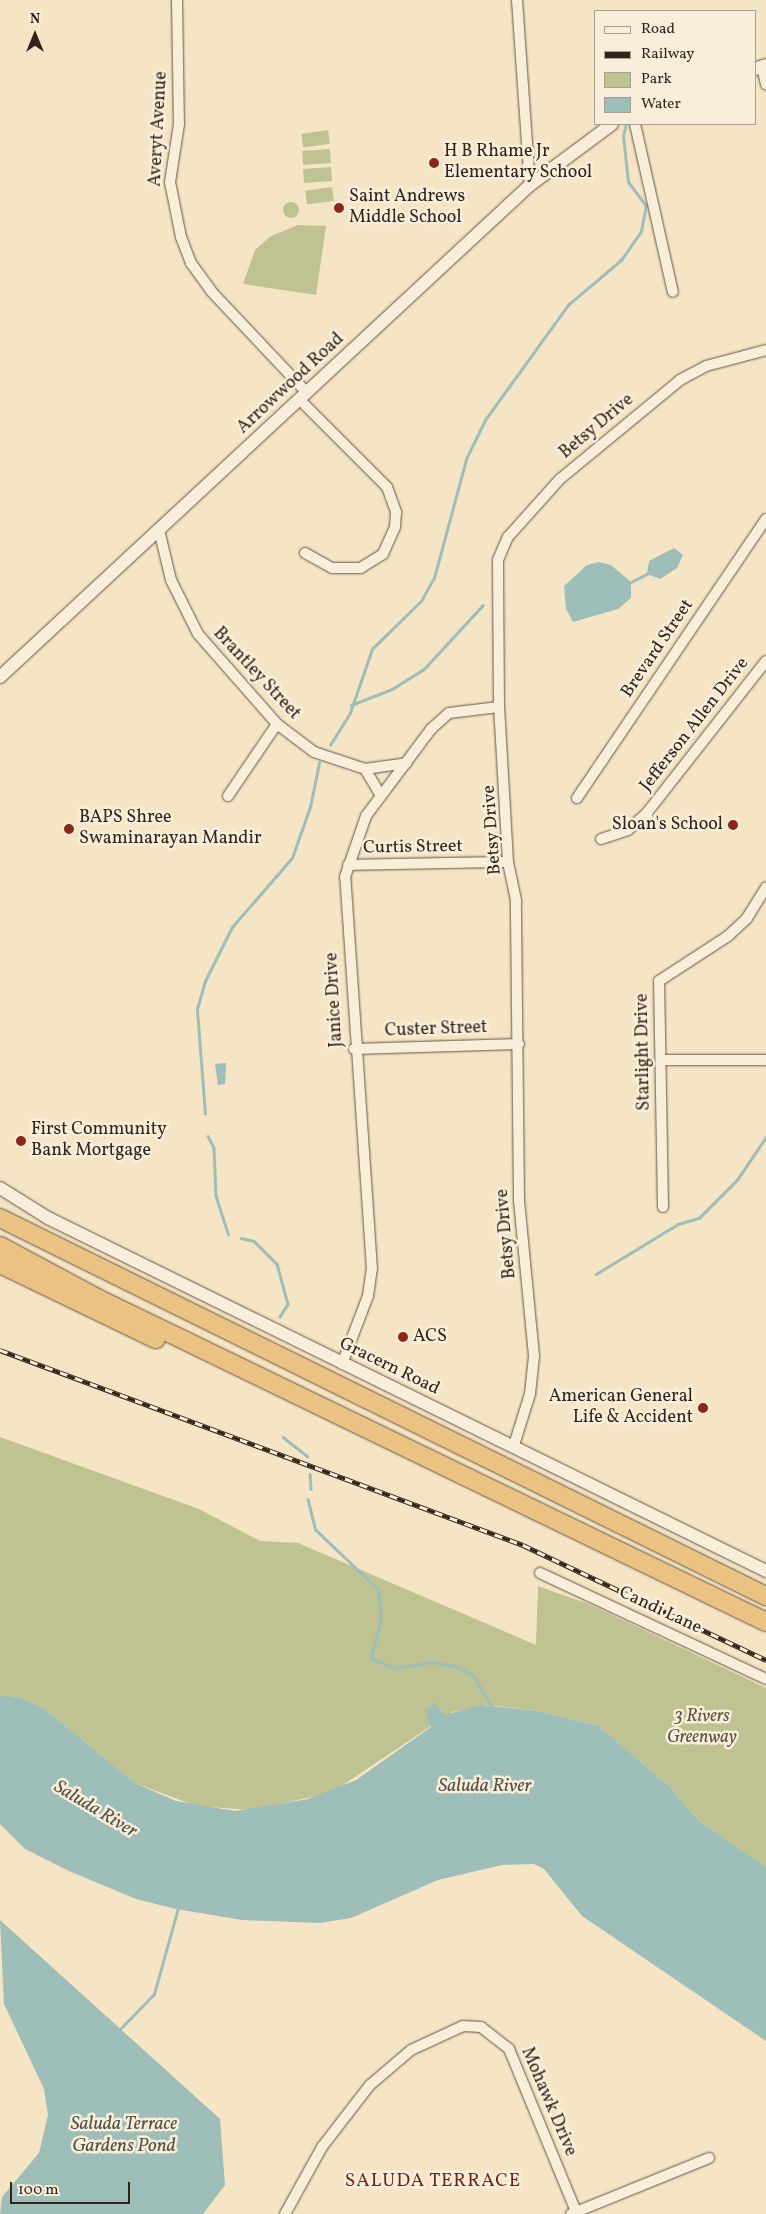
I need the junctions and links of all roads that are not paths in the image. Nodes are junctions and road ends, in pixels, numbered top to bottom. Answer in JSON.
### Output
{"nodes":[{"id":1,"x":177,"y":0,"type":"edge"},
{"id":2,"x":517,"y":0,"type":"edge"},
{"id":3,"x":761,"y":67,"type":"edge"},
{"id":4,"x":766,"y":85,"type":"edge"},
{"id":5,"x":611,"y":125,"type":"edge"},
{"id":6,"x":635,"y":125,"type":"edge"},
{"id":7,"x":530,"y":185,"type":"junction"},
{"id":8,"x":673,"y":292,"type":"dead end"},
{"id":9,"x":766,"y":350,"type":"edge"},
{"id":10,"x":303,"y":396,"type":"junction"},
{"id":11,"x":766,"y":519,"type":"edge"},
{"id":12,"x":159,"y":530,"type":"junction"},
{"id":13,"x":305,"y":553,"type":"dead end"},
{"id":14,"x":766,"y":661,"type":"edge"},
{"id":15,"x":0,"y":677,"type":"edge"},
{"id":16,"x":499,"y":707,"type":"junction"},
{"id":17,"x":277,"y":724,"type":"junction"},
{"id":18,"x":406,"y":763,"type":"junction"},
{"id":19,"x":365,"y":768,"type":"junction"},
{"id":20,"x":380,"y":794,"type":"junction"},
{"id":21,"x":228,"y":796,"type":"dead end"},
{"id":22,"x":577,"y":798,"type":"dead end"},
{"id":23,"x":601,"y":839,"type":"dead end"},
{"id":24,"x":508,"y":862,"type":"junction"},
{"id":25,"x":348,"y":865,"type":"junction"},
{"id":26,"x":766,"y":887,"type":"edge"},
{"id":27,"x":519,"y":1044,"type":"junction"},
{"id":28,"x":354,"y":1049,"type":"junction"},
{"id":29,"x":661,"y":1060,"type":"junction"},
{"id":30,"x":766,"y":1060,"type":"edge"},
{"id":31,"x":0,"y":1188,"type":"edge"},
{"id":32,"x":663,"y":1207,"type":"dead end"},
{"id":33,"x":0,"y":1211,"type":"edge"},
{"id":34,"x":0,"y":1218,"type":"edge"},
{"id":35,"x":37,"y":1240,"type":"junction"},
{"id":36,"x":0,"y":1246,"type":"edge"},
{"id":37,"x":0,"y":1264,"type":"edge"},
{"id":38,"x":342,"y":1364,"type":"junction"},
{"id":39,"x":514,"y":1445,"type":"junction"},
{"id":40,"x":474,"y":1480,"type":"junction"},
{"id":41,"x":766,"y":1571,"type":"edge"},
{"id":42,"x":540,"y":1573,"type":"dead end"},
{"id":43,"x":766,"y":1596,"type":"edge"},
{"id":44,"x":766,"y":1622,"type":"edge"},
{"id":45,"x":766,"y":1679,"type":"edge"},
{"id":46,"x":709,"y":2158,"type":"dead end"},
{"id":47,"x":575,"y":2213,"type":"edge"},
{"id":48,"x":286,"y":2214,"type":"edge"}],
"edges":[{"from":1,"to":10,"type":"street","name":"Averyt Avenue"},
{"from":2,"to":7,"type":"street"},
{"from":3,"to":4,"type":"street"},
{"from":5,"to":7,"type":"street","name":"Arrowwood Road"},
{"from":6,"to":8,"type":"street"},
{"from":7,"to":10,"type":"street","name":"Arrowwood Road"},
{"from":9,"to":16,"type":"street","name":"Betsy Drive"},
{"from":10,"to":12,"type":"street","name":"Arrowwood Road"},
{"from":10,"to":13,"type":"street","name":"Averyt Avenue"},
{"from":11,"to":22,"type":"street","name":"Brevard Street"},
{"from":12,"to":15,"type":"street","name":"Arrowwood Road"},
{"from":12,"to":17,"type":"street","name":"Brantley Street"},
{"from":14,"to":23,"type":"street","name":"Jefferson Allen Drive"},
{"from":16,"to":18,"type":"street","name":"Janice Drive"},
{"from":16,"to":24,"type":"street","name":"Betsy Drive"},
{"from":17,"to":19,"type":"street","name":"Brantley Street"},
{"from":17,"to":21,"type":"street"},
{"from":18,"to":19,"type":"street","name":"Brantley Street"},
{"from":18,"to":20,"type":"street","name":"Janice Drive"},
{"from":19,"to":20,"type":"street"},
{"from":20,"to":25,"type":"street","name":"Janice Drive"},
{"from":24,"to":25,"type":"street","name":"Curtis Street"},
{"from":24,"to":27,"type":"street","name":"Betsy Drive"},
{"from":25,"to":28,"type":"street","name":"Janice Drive"},
{"from":26,"to":29,"type":"street","name":"Starlight Drive"},
{"from":27,"to":28,"type":"street","name":"Custer Street"},
{"from":27,"to":39,"type":"street","name":"Betsy Drive"},
{"from":28,"to":38,"type":"street","name":"Janice Drive"},
{"from":29,"to":30,"type":"street"},
{"from":29,"to":32,"type":"street","name":"Starlight Drive"},
{"from":31,"to":38,"type":"street","name":"Gracern Road"},
{"from":33,"to":35,"type":"highway"},
{"from":34,"to":35,"type":"highway"},
{"from":35,"to":43,"type":"highway"},
{"from":36,"to":40,"type":"highway"},
{"from":37,"to":40,"type":"highway"},
{"from":38,"to":39,"type":"street","name":"Gracern Road"},
{"from":39,"to":41,"type":"street","name":"Gracern Road"},
{"from":40,"to":44,"type":"highway"},
{"from":42,"to":45,"type":"street","name":"Candi Lane"},
{"from":46,"to":47,"type":"street"},
{"from":47,"to":48,"type":"street","name":"Mohawk Drive"}]}
